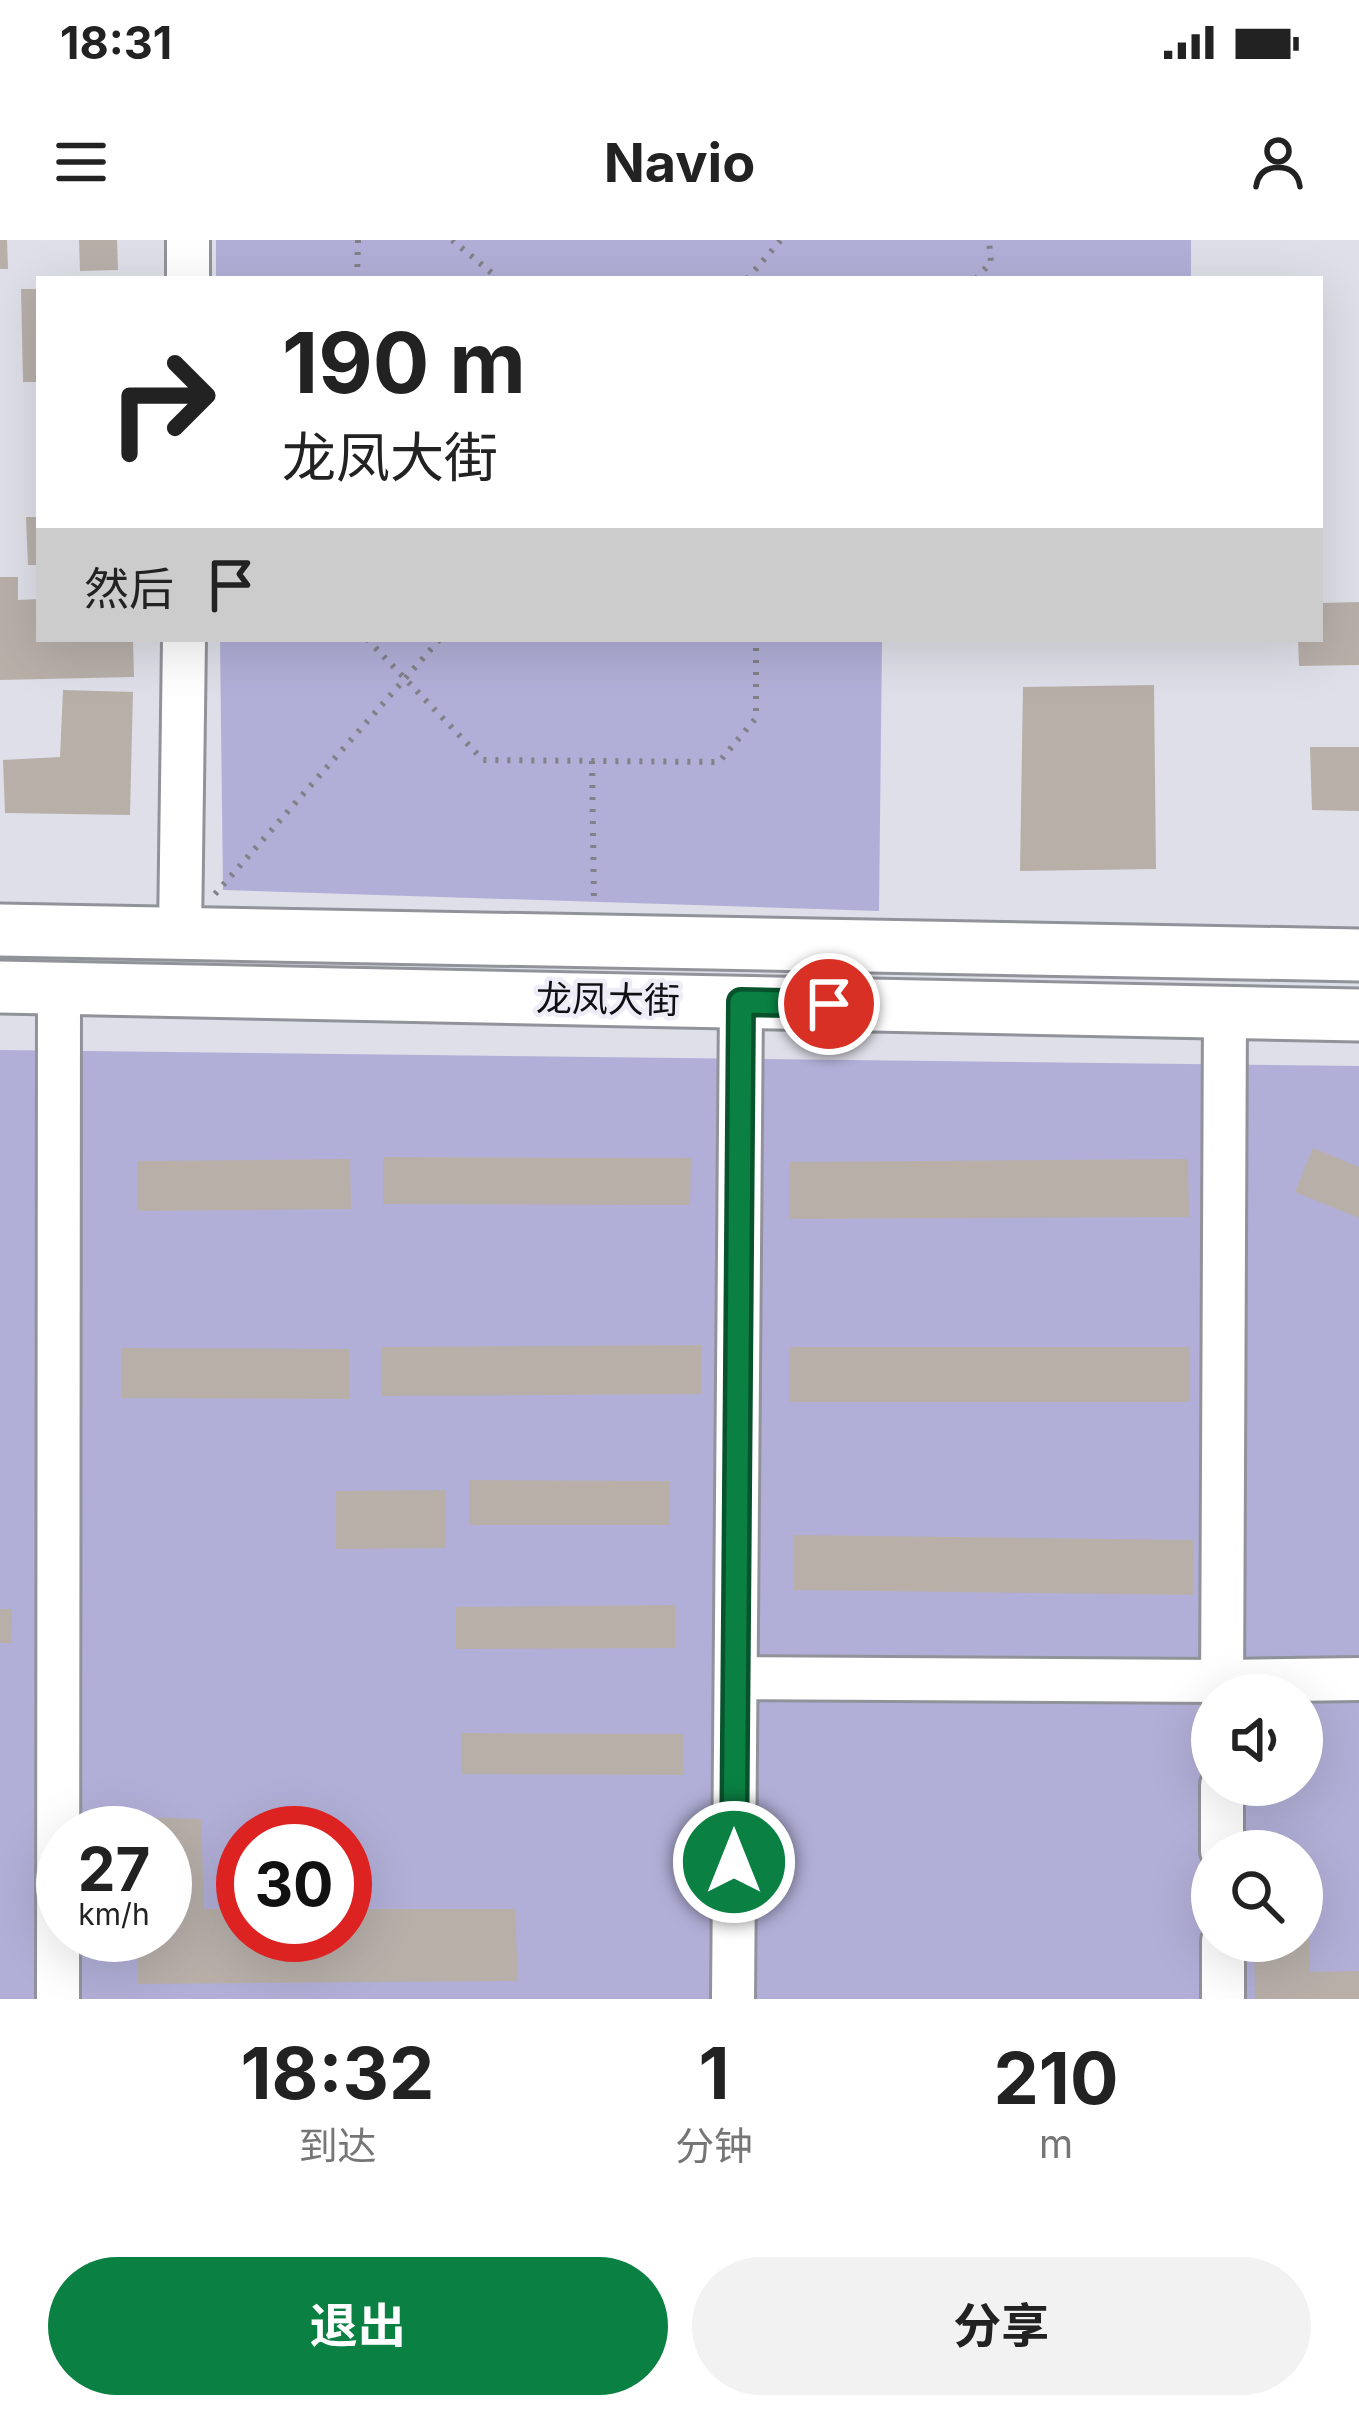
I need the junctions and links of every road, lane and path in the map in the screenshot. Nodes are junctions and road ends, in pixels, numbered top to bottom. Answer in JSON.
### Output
{"nodes":[{"id":1,"x":188,"y":240,"type":"edge"},
{"id":2,"x":358,"y":240,"type":"edge"},
{"id":3,"x":452,"y":240,"type":"edge"},
{"id":4,"x":781,"y":240,"type":"edge"},
{"id":5,"x":989,"y":240,"type":"edge"},
{"id":6,"x":188,"y":276,"type":"edge"},
{"id":7,"x":357,"y":276,"type":"edge"},
{"id":8,"x":495,"y":276,"type":"edge"},
{"id":9,"x":750,"y":276,"type":"edge"},
{"id":10,"x":979,"y":276,"type":"edge"},
{"id":11,"x":184,"y":642,"type":"edge"},
{"id":12,"x":370,"y":642,"type":"edge"},
{"id":13,"x":437,"y":642,"type":"edge"},
{"id":14,"x":756,"y":642,"type":"edge"},
{"id":15,"x":406,"y":678,"type":"junction"},
{"id":16,"x":592,"y":761,"type":"junction"},
{"id":17,"x":0,"y":930,"type":"edge"},
{"id":18,"x":181,"y":933,"type":"junction"},
{"id":19,"x":595,"y":940,"type":"junction"},
{"id":20,"x":1359,"y":956,"type":"edge"},
{"id":21,"x":0,"y":987,"type":"edge"},
{"id":22,"x":59,"y":988,"type":"junction"},
{"id":23,"x":741,"y":1002,"type":"junction"},
{"id":24,"x":1225,"y":1012,"type":"junction"},
{"id":25,"x":1359,"y":1015,"type":"edge"},
{"id":26,"x":1222,"y":1674,"type":"edge"},
{"id":27,"x":736,"y":1678,"type":"junction"},
{"id":28,"x":1359,"y":1679,"type":"edge"},
{"id":29,"x":1323,"y":1681,"type":"edge"},
{"id":30,"x":1191,"y":1687,"type":"edge"},
{"id":31,"x":1223,"y":1962,"type":"edge"},
{"id":32,"x":58,"y":1999,"type":"edge"},
{"id":33,"x":733,"y":1999,"type":"edge"},
{"id":34,"x":1223,"y":1999,"type":"edge"}],
"edges":[{"from":1,"to":6,"type":"street"},
{"from":2,"to":7,"type":"path"},
{"from":3,"to":8,"type":"path"},
{"from":4,"to":9,"type":"path"},
{"from":5,"to":10,"type":"path"},
{"from":11,"to":18,"type":"street"},
{"from":12,"to":15,"type":"path"},
{"from":13,"to":15,"type":"path"},
{"from":14,"to":16,"type":"path"},
{"from":15,"to":16,"type":"path"},
{"from":15,"to":18,"type":"path"},
{"from":16,"to":19,"type":"path"},
{"from":17,"to":18,"type":"main road","name":"龙凤大街"},
{"from":18,"to":19,"type":"main road","name":"龙凤大街"},
{"from":19,"to":20,"type":"main road","name":"龙凤大街"},
{"from":21,"to":22,"type":"main road","name":"龙凤大街"},
{"from":22,"to":23,"type":"main road","name":"龙凤大街"},
{"from":22,"to":32,"type":"street"},
{"from":23,"to":24,"type":"main road","name":"龙凤大街"},
{"from":23,"to":27,"type":"street"},
{"from":24,"to":25,"type":"main road","name":"龙凤大街"},
{"from":24,"to":26,"type":"street"},
{"from":27,"to":30,"type":"street"},
{"from":27,"to":33,"type":"street"},
{"from":28,"to":29,"type":"street"},
{"from":31,"to":34,"type":"street"}]}
